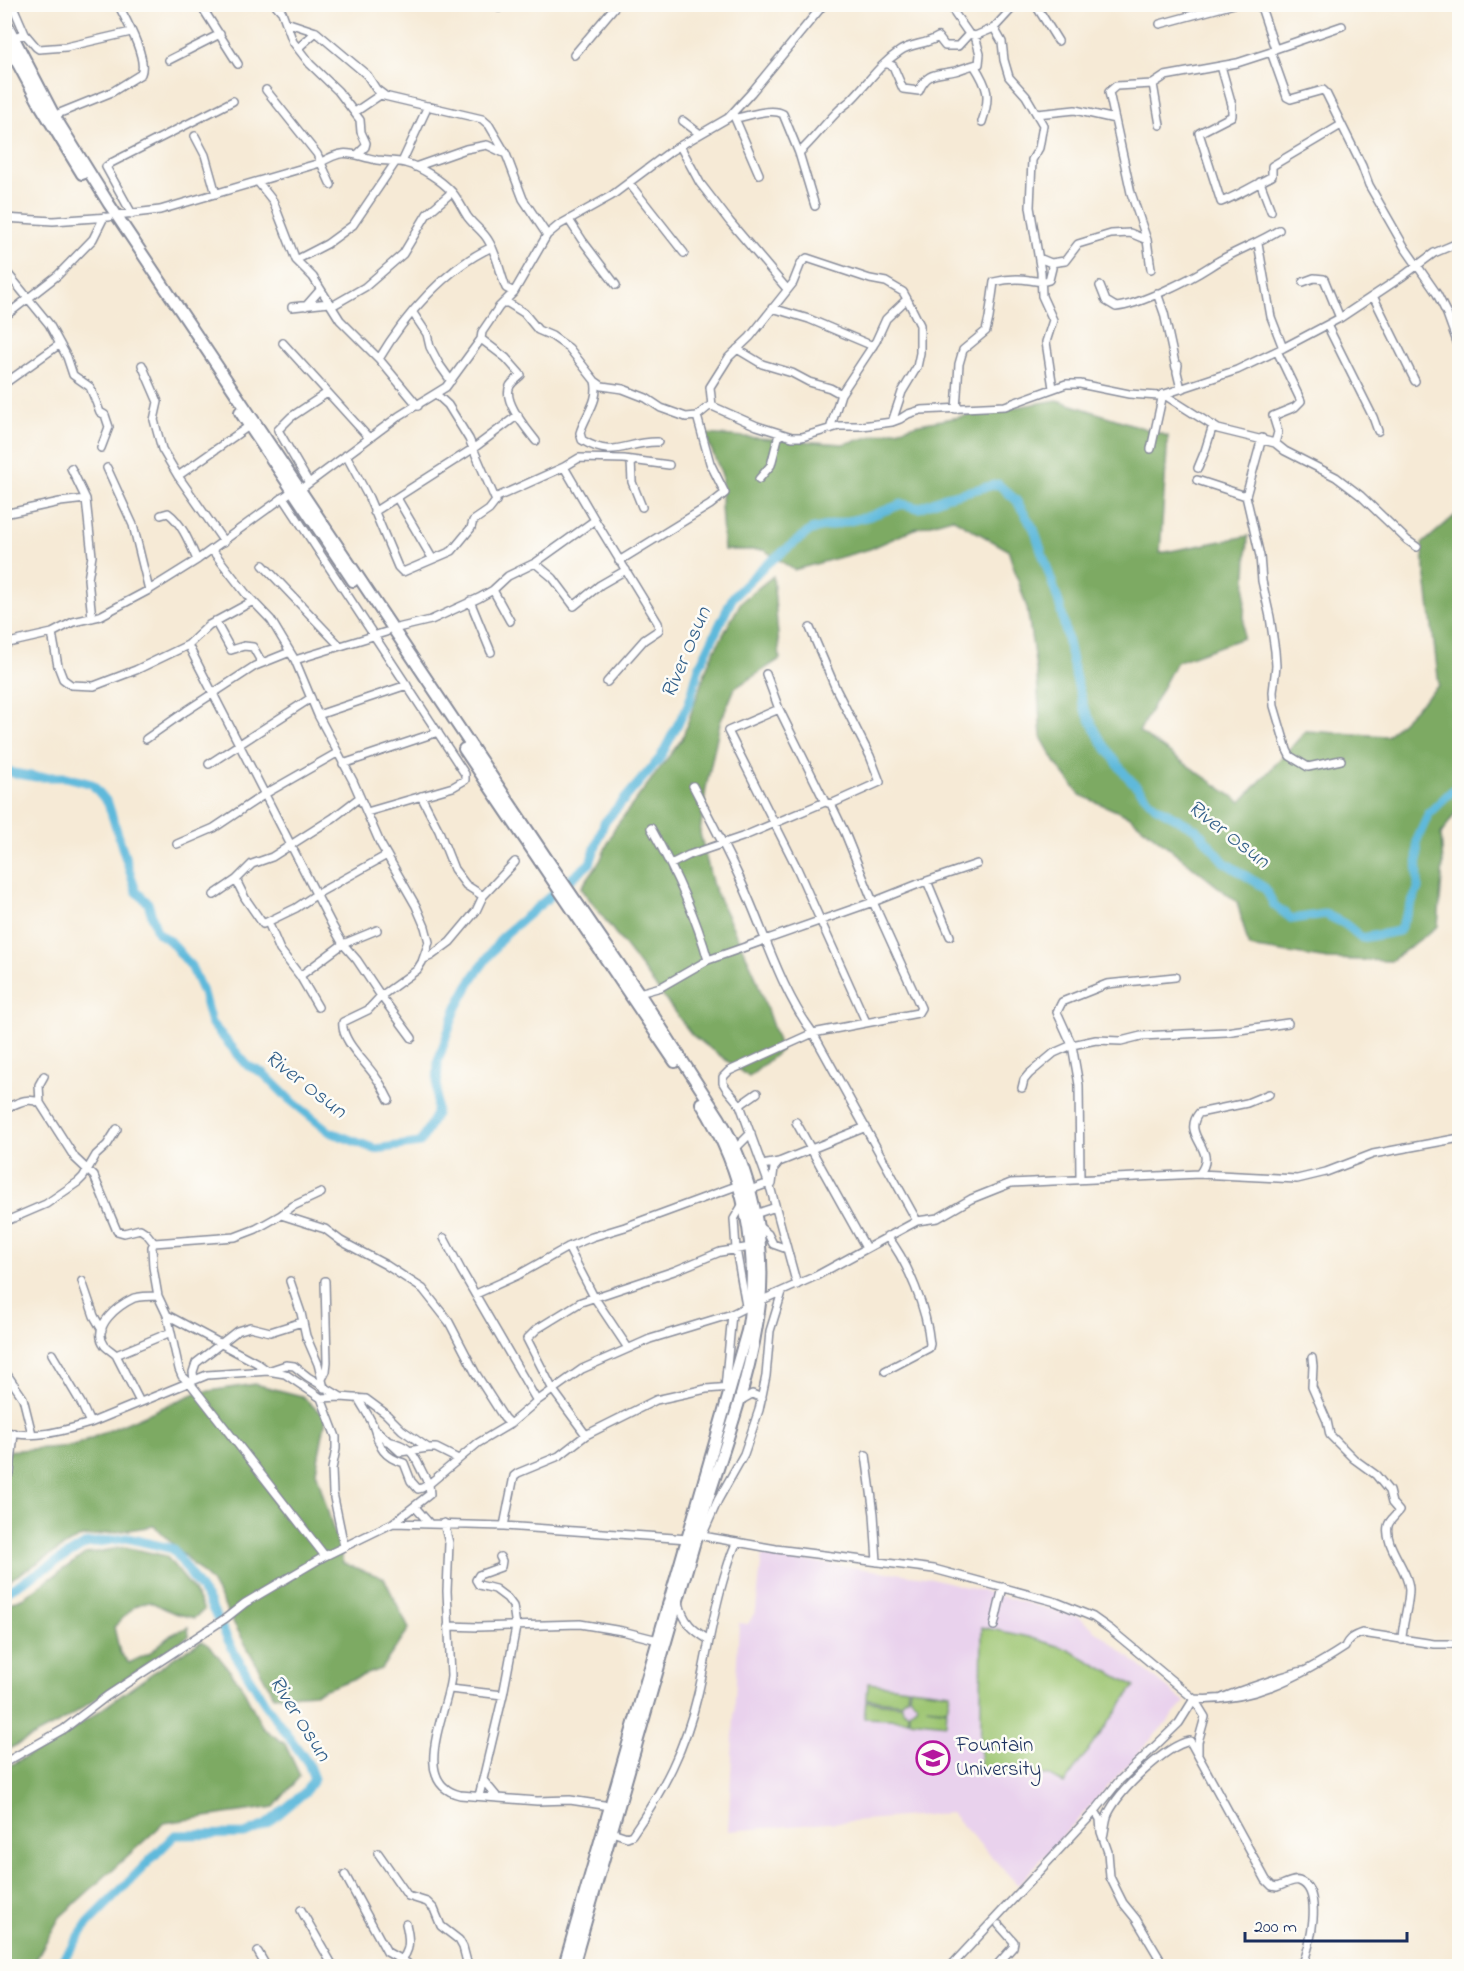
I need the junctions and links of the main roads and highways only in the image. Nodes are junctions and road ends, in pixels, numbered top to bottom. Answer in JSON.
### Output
{"nodes":[{"id":1,"x":4,"y":19,"type":"edge"},
{"id":2,"x":9,"y":38,"type":"edge"},
{"id":3,"x":110,"y":216,"type":"junction"},
{"id":4,"x":296,"y":490,"type":"junction"},
{"id":5,"x":588,"y":926,"type":"junction"},
{"id":6,"x":755,"y":1246,"type":"junction"},
{"id":7,"x":753,"y":1304,"type":"junction"},
{"id":8,"x":696,"y":1537,"type":"junction"},
{"id":9,"x":564,"y":1966,"type":"edge"},
{"id":10,"x":573,"y":1966,"type":"edge"}],
"edges":[{"from":1,"to":2,"type":"highway"},
{"from":2,"to":3,"type":"highway"},
{"from":2,"to":3,"type":"highway"},
{"from":3,"to":4,"type":"highway"},
{"from":3,"to":4,"type":"highway"},
{"from":4,"to":5,"type":"highway"},
{"from":5,"to":6,"type":"highway"},
{"from":5,"to":6,"type":"highway"},
{"from":6,"to":7,"type":"highway"},
{"from":7,"to":8,"type":"highway"},
{"from":7,"to":8,"type":"highway"},
{"from":8,"to":9,"type":"highway"},
{"from":8,"to":10,"type":"highway"}]}
